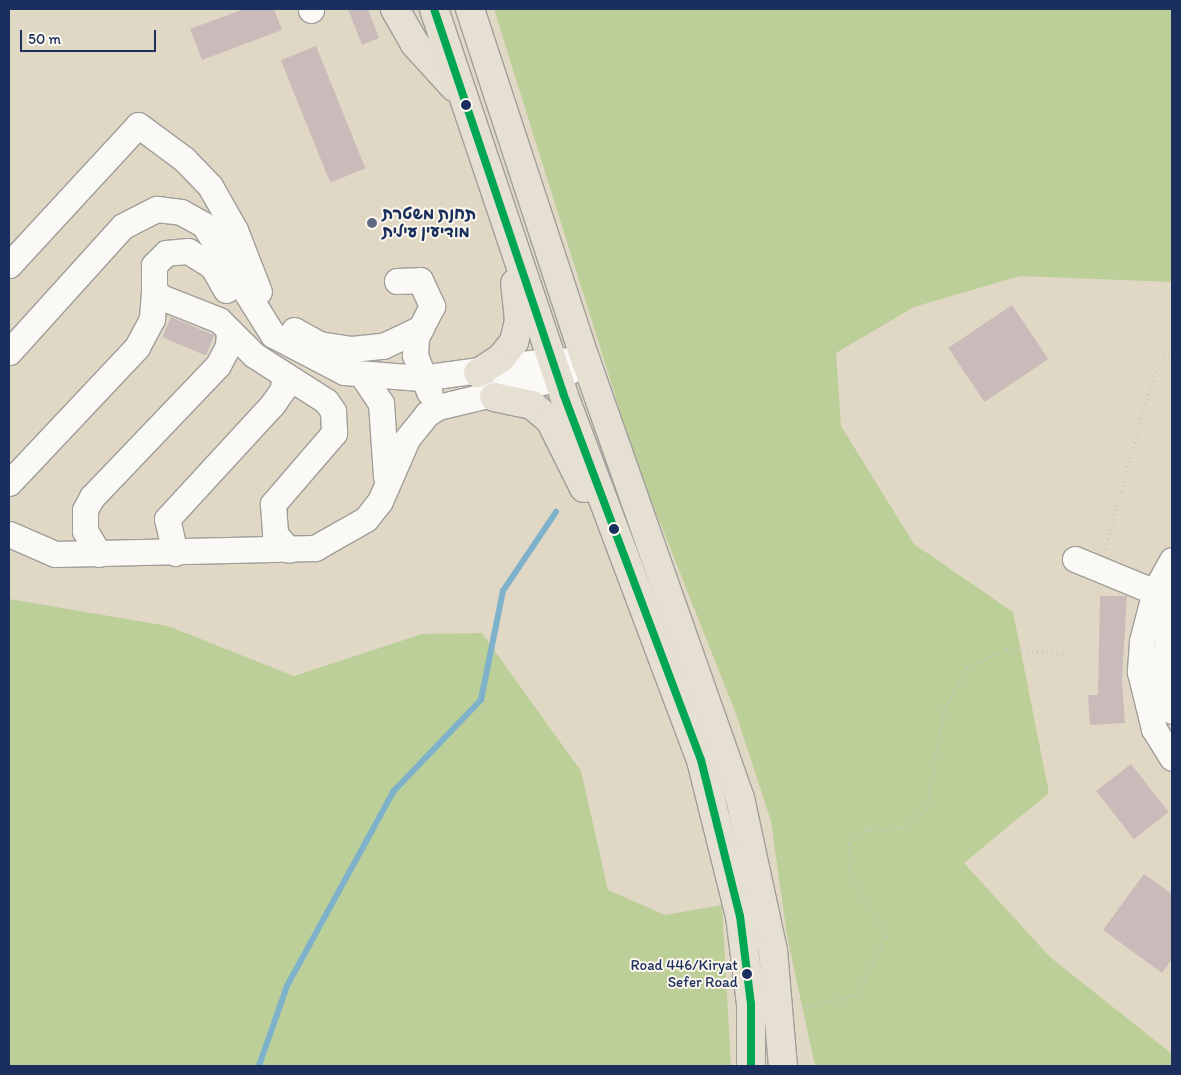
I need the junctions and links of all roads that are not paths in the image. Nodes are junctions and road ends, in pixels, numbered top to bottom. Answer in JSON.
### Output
{"nodes":[{"id":1,"x":395,"y":9,"type":"edge"},
{"id":2,"x":425,"y":9,"type":"edge"},
{"id":3,"x":434,"y":9,"type":"edge"},
{"id":4,"x":440,"y":9,"type":"edge"},
{"id":5,"x":470,"y":9,"type":"edge"},
{"id":6,"x":458,"y":91,"type":"junction"},
{"id":7,"x":468,"y":117,"type":"junction"},
{"id":8,"x":169,"y":210,"type":"junction"},
{"id":9,"x":510,"y":237,"type":"junction"},
{"id":10,"x":9,"y":265,"type":"edge"},
{"id":11,"x":397,"y":280,"type":"dead end"},
{"id":12,"x":154,"y":290,"type":"junction"},
{"id":13,"x":421,"y":328,"type":"junction"},
{"id":14,"x":229,"y":331,"type":"junction"},
{"id":15,"x":9,"y":352,"type":"edge"},
{"id":16,"x":586,"y":361,"type":"junction"},
{"id":17,"x":556,"y":369,"type":"junction"},
{"id":18,"x":9,"y":370,"type":"edge"},
{"id":19,"x":478,"y":373,"type":"junction"},
{"id":20,"x":353,"y":374,"type":"junction"},
{"id":21,"x":284,"y":377,"type":"junction"},
{"id":22,"x":421,"y":378,"type":"junction"},
{"id":23,"x":494,"y":397,"type":"junction"},
{"id":24,"x":438,"y":407,"type":"junction"},
{"id":25,"x":9,"y":483,"type":"edge"},
{"id":26,"x":385,"y":491,"type":"junction"},
{"id":27,"x":9,"y":534,"type":"edge"},
{"id":28,"x":288,"y":550,"type":"junction"},
{"id":29,"x":175,"y":553,"type":"junction"},
{"id":30,"x":99,"y":554,"type":"junction"},
{"id":31,"x":1075,"y":559,"type":"dead end"},
{"id":32,"x":1172,"y":560,"type":"edge"},
{"id":33,"x":642,"y":594,"type":"junction"},
{"id":34,"x":1164,"y":595,"type":"edge"},
{"id":35,"x":1172,"y":610,"type":"edge"},
{"id":36,"x":1172,"y":711,"type":"edge"},
{"id":37,"x":1172,"y":758,"type":"edge"},
{"id":38,"x":782,"y":1027,"type":"junction"},
{"id":39,"x":751,"y":1066,"type":"edge"},
{"id":40,"x":783,"y":1066,"type":"edge"},
{"id":41,"x":790,"y":1066,"type":"edge"}],
"edges":[{"from":1,"to":6,"type":"main road"},
{"from":2,"to":6,"type":"main road"},
{"from":3,"to":7,"type":"main road"},
{"from":4,"to":7,"type":"main road"},
{"from":5,"to":16,"type":"main road"},
{"from":6,"to":7,"type":"main road"},
{"from":7,"to":9,"type":"main road"},
{"from":8,"to":15,"type":"street"},
{"from":8,"to":18,"type":"street"},
{"from":8,"to":20,"type":"street"},
{"from":9,"to":17,"type":"main road"},
{"from":9,"to":19,"type":"main road"},
{"from":10,"to":13,"type":"street"},
{"from":11,"to":13,"type":"street"},
{"from":12,"to":14,"type":"street"},
{"from":12,"to":20,"type":"street"},
{"from":12,"to":25,"type":"street"},
{"from":13,"to":22,"type":"street"},
{"from":14,"to":21,"type":"street"},
{"from":14,"to":30,"type":"street"},
{"from":16,"to":17,"type":"street"},
{"from":16,"to":38,"type":"main road"},
{"from":17,"to":19,"type":"street"},
{"from":17,"to":23,"type":"street"},
{"from":17,"to":33,"type":"main road"},
{"from":19,"to":22,"type":"street"},
{"from":20,"to":22,"type":"street"},
{"from":20,"to":26,"type":"street"},
{"from":21,"to":28,"type":"street"},
{"from":21,"to":29,"type":"street"},
{"from":22,"to":24,"type":"street"},
{"from":23,"to":24,"type":"street"},
{"from":23,"to":33,"type":"main road"},
{"from":24,"to":26,"type":"street"},
{"from":26,"to":28,"type":"street"},
{"from":27,"to":30,"type":"street"},
{"from":28,"to":29,"type":"street"},
{"from":29,"to":30,"type":"street"},
{"from":31,"to":34,"type":"street"},
{"from":32,"to":34,"type":"street"},
{"from":33,"to":39,"type":"main road"},
{"from":34,"to":37,"type":"street"},
{"from":35,"to":36,"type":"street"},
{"from":38,"to":40,"type":"main road"},
{"from":38,"to":41,"type":"main road"}]}
